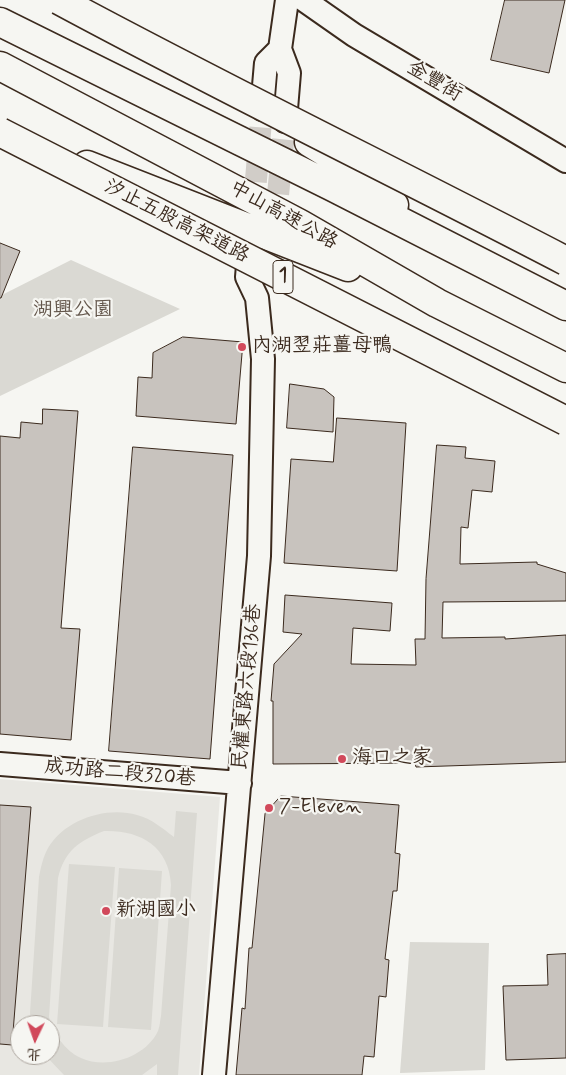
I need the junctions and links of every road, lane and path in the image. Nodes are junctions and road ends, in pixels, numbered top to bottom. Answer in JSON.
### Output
{"nodes":[{"id":1,"x":59,"y":0,"type":"edge"},
{"id":2,"x":81,"y":0,"type":"edge"},
{"id":3,"x":287,"y":0,"type":"edge"},
{"id":4,"x":304,"y":0,"type":"edge"},
{"id":5,"x":0,"y":22,"type":"edge"},
{"id":6,"x":280,"y":50,"type":"junction"},
{"id":7,"x":0,"y":66,"type":"edge"},
{"id":8,"x":262,"y":109,"type":"tunnel mouth"},
{"id":9,"x":285,"y":121,"type":"tunnel mouth"},
{"id":10,"x":0,"y":131,"type":"edge"},
{"id":11,"x":566,"y":161,"type":"edge"},
{"id":12,"x":251,"y":237,"type":"tunnel mouth"},
{"id":13,"x":432,"y":237,"type":"junction"},
{"id":14,"x":273,"y":248,"type":"tunnel mouth"},
{"id":15,"x":566,"y":260,"type":"edge"},
{"id":16,"x":257,"y":298,"type":"junction"},
{"id":17,"x":437,"y":302,"type":"junction"},
{"id":18,"x":566,"y":306,"type":"edge"},
{"id":19,"x":566,"y":368,"type":"edge"},
{"id":20,"x":566,"y":421,"type":"edge"},
{"id":21,"x":0,"y":764,"type":"edge"},
{"id":22,"x":240,"y":783,"type":"junction"},
{"id":23,"x":214,"y":1075,"type":"edge"}],
"edges":[{"from":1,"to":15,"type":"highway","bridge":true},
{"from":2,"to":13,"type":"highway"},
{"from":3,"to":6,"type":"street"},
{"from":4,"to":11,"type":"street","name":"金豐街"},
{"from":5,"to":13,"type":"highway"},
{"from":6,"to":8,"type":"street"},
{"from":6,"to":9,"type":"street"},
{"from":7,"to":17,"type":"highway","name":"中山高速公路"},
{"from":10,"to":17,"type":"highway"},
{"from":10,"to":20,"type":"highway","name":"汐止五股高架道路","number":"1","bridge":true},
{"from":12,"to":16,"type":"street","name":"民權東路六段136巷"},
{"from":13,"to":18,"type":"highway"},
{"from":14,"to":16,"type":"street"},
{"from":16,"to":22,"type":"street","name":"民權東路六段136巷"},
{"from":17,"to":19,"type":"highway","name":"中山高速公路"},
{"from":21,"to":22,"type":"street","name":"成功路二段320巷"},
{"from":22,"to":23,"type":"street","name":"民權東路六段136巷"}]}
